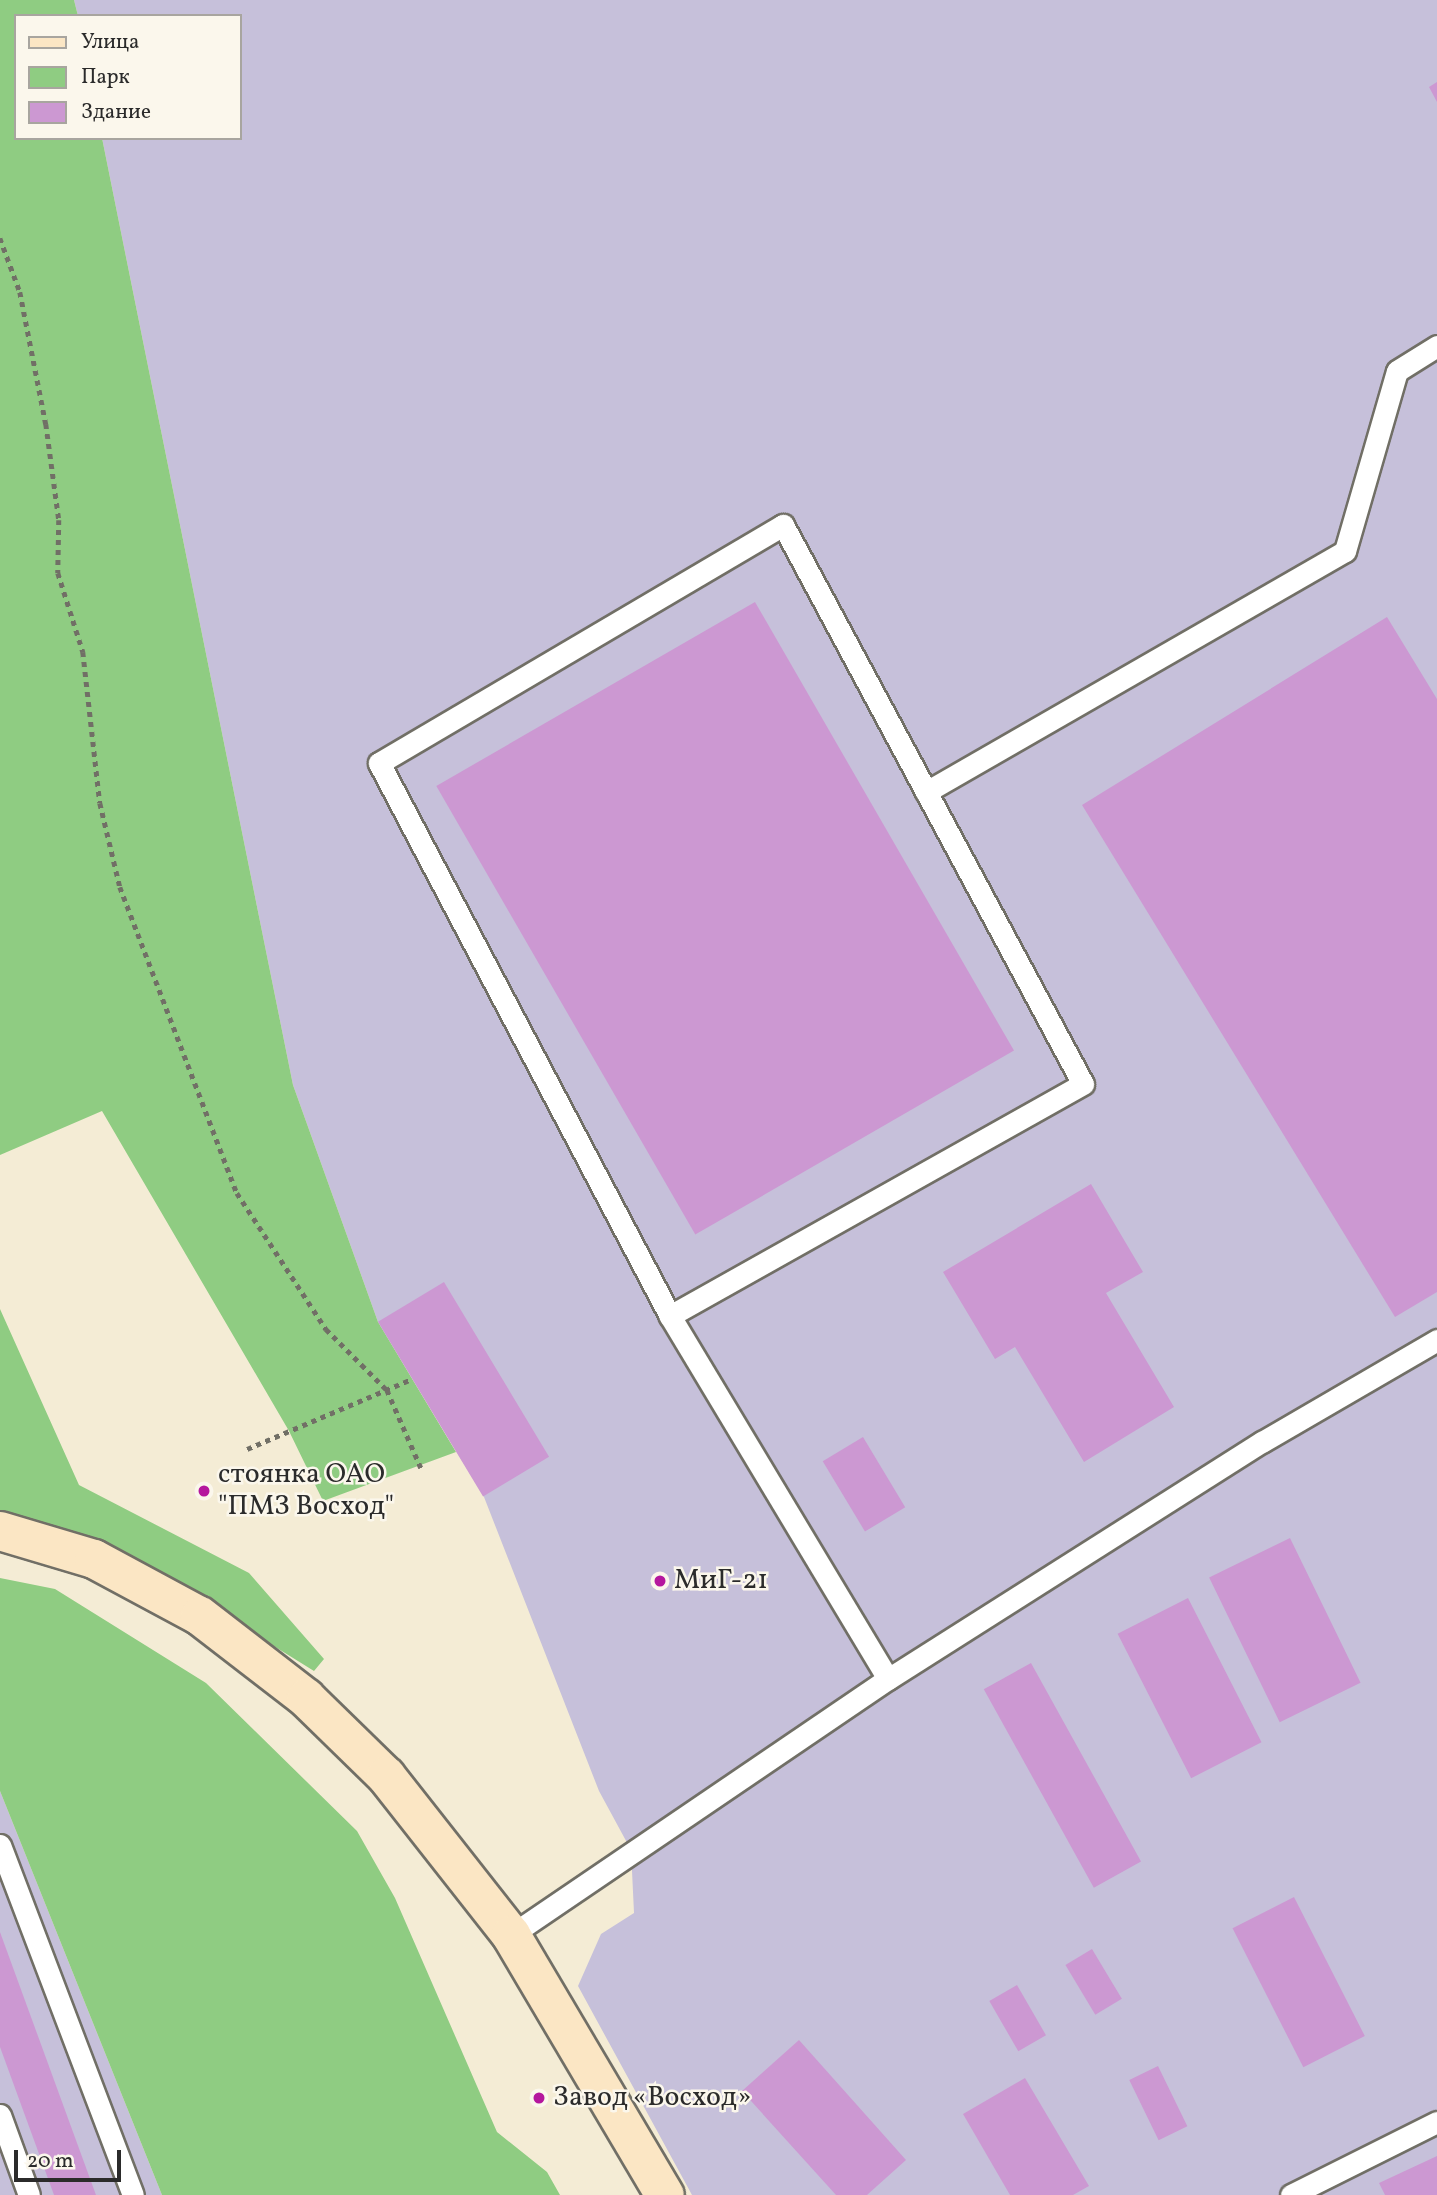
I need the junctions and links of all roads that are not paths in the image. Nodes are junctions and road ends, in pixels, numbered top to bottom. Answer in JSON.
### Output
{"nodes":[{"id":1,"x":1437,"y":346,"type":"edge"},
{"id":2,"x":926,"y":792,"type":"junction"},
{"id":3,"x":670,"y":1316,"type":"junction"},
{"id":4,"x":1437,"y":1340,"type":"edge"},
{"id":5,"x":0,"y":1531,"type":"edge"},
{"id":6,"x":888,"y":1679,"type":"junction"},
{"id":7,"x":0,"y":1845,"type":"edge"},
{"id":8,"x":511,"y":1935,"type":"junction"},
{"id":9,"x":0,"y":2115,"type":"edge"},
{"id":10,"x":1437,"y":2122,"type":"edge"},
{"id":11,"x":29,"y":2195,"type":"edge"},
{"id":12,"x":132,"y":2195,"type":"edge"},
{"id":13,"x":665,"y":2195,"type":"edge"},
{"id":14,"x":1291,"y":2195,"type":"edge"}],
"edges":[{"from":1,"to":2,"type":"lane"},
{"from":2,"to":3,"type":"lane"},
{"from":2,"to":3,"type":"lane"},
{"from":3,"to":6,"type":"lane"},
{"from":4,"to":6,"type":"lane"},
{"from":5,"to":8,"type":"main road"},
{"from":6,"to":8,"type":"lane"},
{"from":7,"to":12,"type":"lane"},
{"from":8,"to":13,"type":"main road"},
{"from":9,"to":11,"type":"lane"},
{"from":10,"to":14,"type":"lane"}]}
